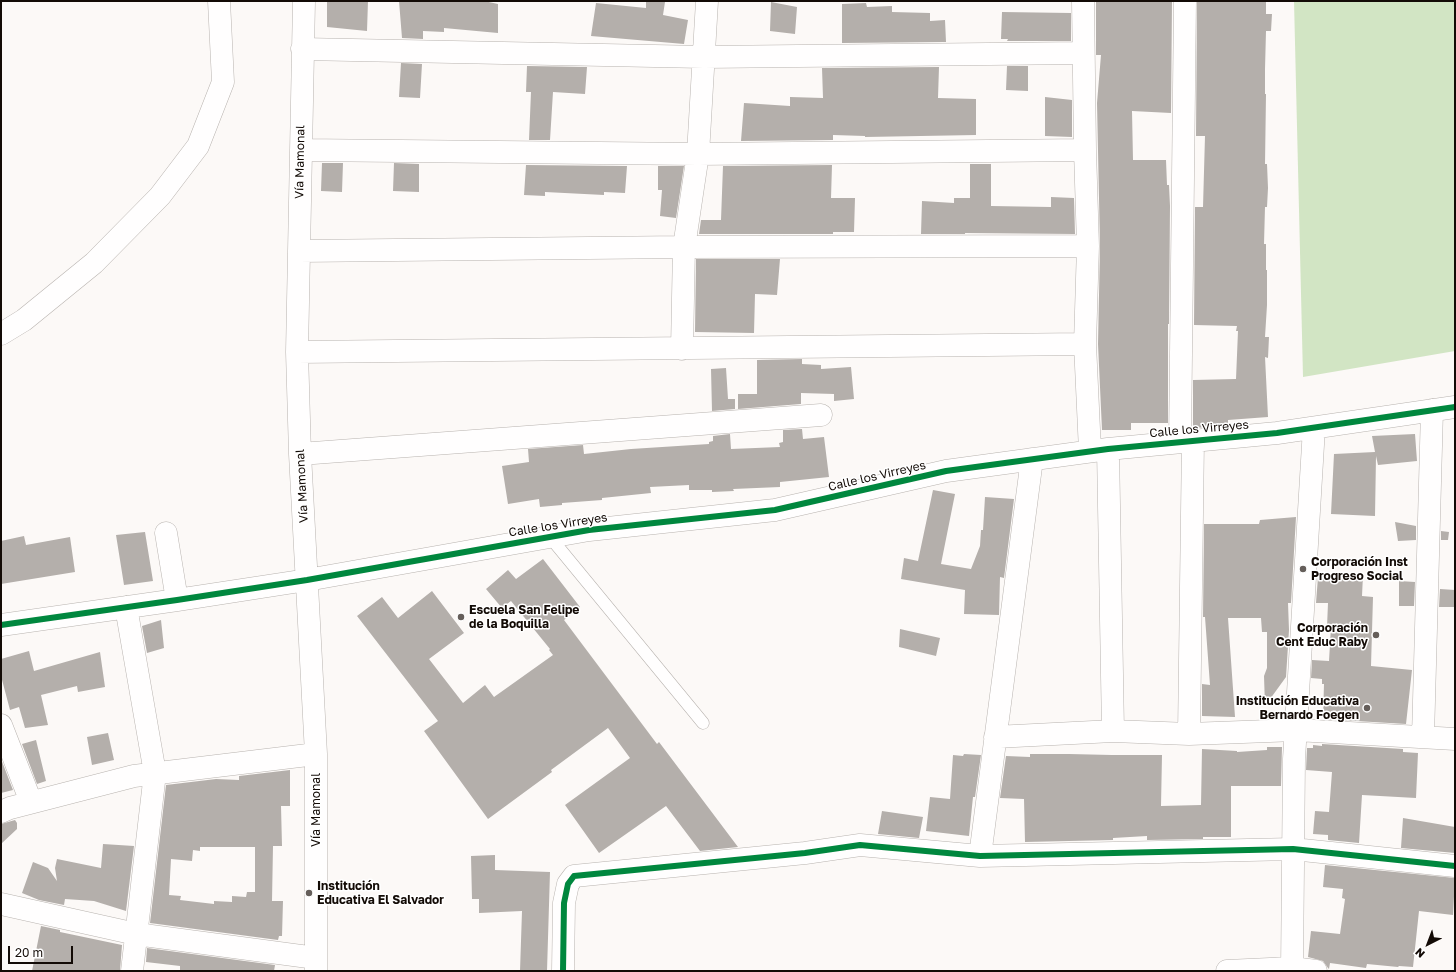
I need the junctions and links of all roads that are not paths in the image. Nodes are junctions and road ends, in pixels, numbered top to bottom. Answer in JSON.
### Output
{"nodes":[{"id":1,"x":219,"y":1,"type":"edge"},
{"id":2,"x":304,"y":1,"type":"edge"},
{"id":3,"x":707,"y":1,"type":"edge"},
{"id":4,"x":1083,"y":1,"type":"edge"},
{"id":5,"x":1185,"y":1,"type":"edge"},
{"id":6,"x":302,"y":49,"type":"junction"},
{"id":7,"x":1083,"y":53,"type":"junction"},
{"id":8,"x":704,"y":57,"type":"junction"},
{"id":9,"x":300,"y":150,"type":"junction"},
{"id":10,"x":1084,"y":150,"type":"junction"},
{"id":11,"x":698,"y":154,"type":"junction"},
{"id":12,"x":1088,"y":246,"type":"junction"},
{"id":13,"x":684,"y":247,"type":"junction"},
{"id":14,"x":299,"y":251,"type":"junction"},
{"id":15,"x":1,"y":334,"type":"edge"},
{"id":16,"x":1085,"y":344,"type":"junction"},
{"id":17,"x":682,"y":349,"type":"junction"},
{"id":18,"x":297,"y":352,"type":"junction"},
{"id":19,"x":1455,"y":407,"type":"edge"},
{"id":20,"x":1432,"y":410,"type":"junction"},
{"id":21,"x":821,"y":415,"type":"dead end"},
{"id":22,"x":1314,"y":428,"type":"junction"},
{"id":23,"x":1187,"y":441,"type":"junction"},
{"id":24,"x":1099,"y":450,"type":"junction"},
{"id":25,"x":300,"y":454,"type":"junction"},
{"id":26,"x":1032,"y":459,"type":"junction"},
{"id":27,"x":166,"y":533,"type":"dead end"},
{"id":28,"x":550,"y":537,"type":"junction"},
{"id":29,"x":307,"y":580,"type":"junction"},
{"id":30,"x":176,"y":600,"type":"junction"},
{"id":31,"x":126,"y":607,"type":"junction"},
{"id":32,"x":1,"y":625,"type":"edge"},
{"id":33,"x":703,"y":723,"type":"dead end"},
{"id":34,"x":1,"y":725,"type":"edge"},
{"id":35,"x":1296,"y":730,"type":"junction"},
{"id":36,"x":1113,"y":732,"type":"junction"},
{"id":37,"x":1189,"y":734,"type":"junction"},
{"id":38,"x":1423,"y":737,"type":"junction"},
{"id":39,"x":995,"y":738,"type":"junction"},
{"id":40,"x":1455,"y":740,"type":"edge"},
{"id":41,"x":316,"y":754,"type":"junction"},
{"id":42,"x":155,"y":773,"type":"junction"},
{"id":43,"x":31,"y":802,"type":"junction"},
{"id":44,"x":1,"y":812,"type":"edge"},
{"id":45,"x":1293,"y":849,"type":"junction"},
{"id":46,"x":980,"y":856,"type":"junction"},
{"id":47,"x":1455,"y":866,"type":"edge"},
{"id":48,"x":1,"y":904,"type":"edge"},
{"id":49,"x":136,"y":934,"type":"junction"},
{"id":50,"x":316,"y":964,"type":"edge"},
{"id":51,"x":1292,"y":969,"type":"edge"},
{"id":52,"x":132,"y":971,"type":"edge"},
{"id":53,"x":563,"y":971,"type":"edge"},
{"id":54,"x":1227,"y":971,"type":"edge"},
{"id":55,"x":1316,"y":971,"type":"edge"}],
"edges":[{"from":1,"to":15,"type":"street"},
{"from":2,"to":6,"type":"street","name":"Vía Mamonal"},
{"from":3,"to":8,"type":"street"},
{"from":4,"to":7,"type":"street"},
{"from":5,"to":23,"type":"street"},
{"from":6,"to":8,"type":"street"},
{"from":6,"to":9,"type":"street","name":"Vía Mamonal"},
{"from":7,"to":8,"type":"street"},
{"from":7,"to":10,"type":"street"},
{"from":8,"to":11,"type":"street"},
{"from":9,"to":11,"type":"street"},
{"from":9,"to":14,"type":"street","name":"Vía Mamonal"},
{"from":10,"to":11,"type":"street"},
{"from":10,"to":12,"type":"street"},
{"from":11,"to":13,"type":"street"},
{"from":12,"to":13,"type":"street"},
{"from":12,"to":16,"type":"street"},
{"from":13,"to":14,"type":"street"},
{"from":13,"to":17,"type":"street"},
{"from":14,"to":18,"type":"street","name":"Vía Mamonal"},
{"from":16,"to":17,"type":"street"},
{"from":16,"to":24,"type":"street"},
{"from":17,"to":18,"type":"street"},
{"from":18,"to":25,"type":"street","name":"Vía Mamonal"},
{"from":19,"to":20,"type":"street","name":"Calle los Virreyes"},
{"from":20,"to":22,"type":"street","name":"Calle los Virreyes"},
{"from":20,"to":38,"type":"street"},
{"from":21,"to":25,"type":"street"},
{"from":22,"to":23,"type":"street","name":"Calle los Virreyes"},
{"from":22,"to":35,"type":"street"},
{"from":23,"to":24,"type":"street","name":"Calle los Virreyes"},
{"from":23,"to":37,"type":"street"},
{"from":24,"to":26,"type":"street","name":"Calle los Virreyes"},
{"from":24,"to":36,"type":"street"},
{"from":25,"to":29,"type":"street","name":"Vía Mamonal"},
{"from":26,"to":28,"type":"street","name":"Calle los Virreyes"},
{"from":26,"to":39,"type":"street"},
{"from":27,"to":30,"type":"street"},
{"from":28,"to":29,"type":"street","name":"Calle los Virreyes"},
{"from":28,"to":33,"type":"lane"},
{"from":29,"to":30,"type":"street","name":"Calle los Virreyes"},
{"from":29,"to":41,"type":"street","name":"Vía Mamonal"},
{"from":30,"to":31,"type":"street","name":"Calle los Virreyes"},
{"from":31,"to":32,"type":"street","name":"Calle los Virreyes"},
{"from":31,"to":42,"type":"street"},
{"from":34,"to":43,"type":"street"},
{"from":35,"to":37,"type":"street"},
{"from":35,"to":38,"type":"street"},
{"from":35,"to":45,"type":"street"},
{"from":36,"to":37,"type":"street"},
{"from":36,"to":39,"type":"street"},
{"from":38,"to":40,"type":"street"},
{"from":39,"to":46,"type":"street"},
{"from":41,"to":42,"type":"street"},
{"from":41,"to":50,"type":"street","name":"Vía Mamonal"},
{"from":42,"to":43,"type":"street"},
{"from":42,"to":49,"type":"street"},
{"from":43,"to":44,"type":"street"},
{"from":45,"to":46,"type":"street"},
{"from":45,"to":47,"type":"street"},
{"from":45,"to":51,"type":"street"},
{"from":46,"to":53,"type":"street"},
{"from":48,"to":49,"type":"street"},
{"from":49,"to":50,"type":"street"},
{"from":49,"to":52,"type":"street"},
{"from":51,"to":54,"type":"street"},
{"from":51,"to":55,"type":"street"}]}
